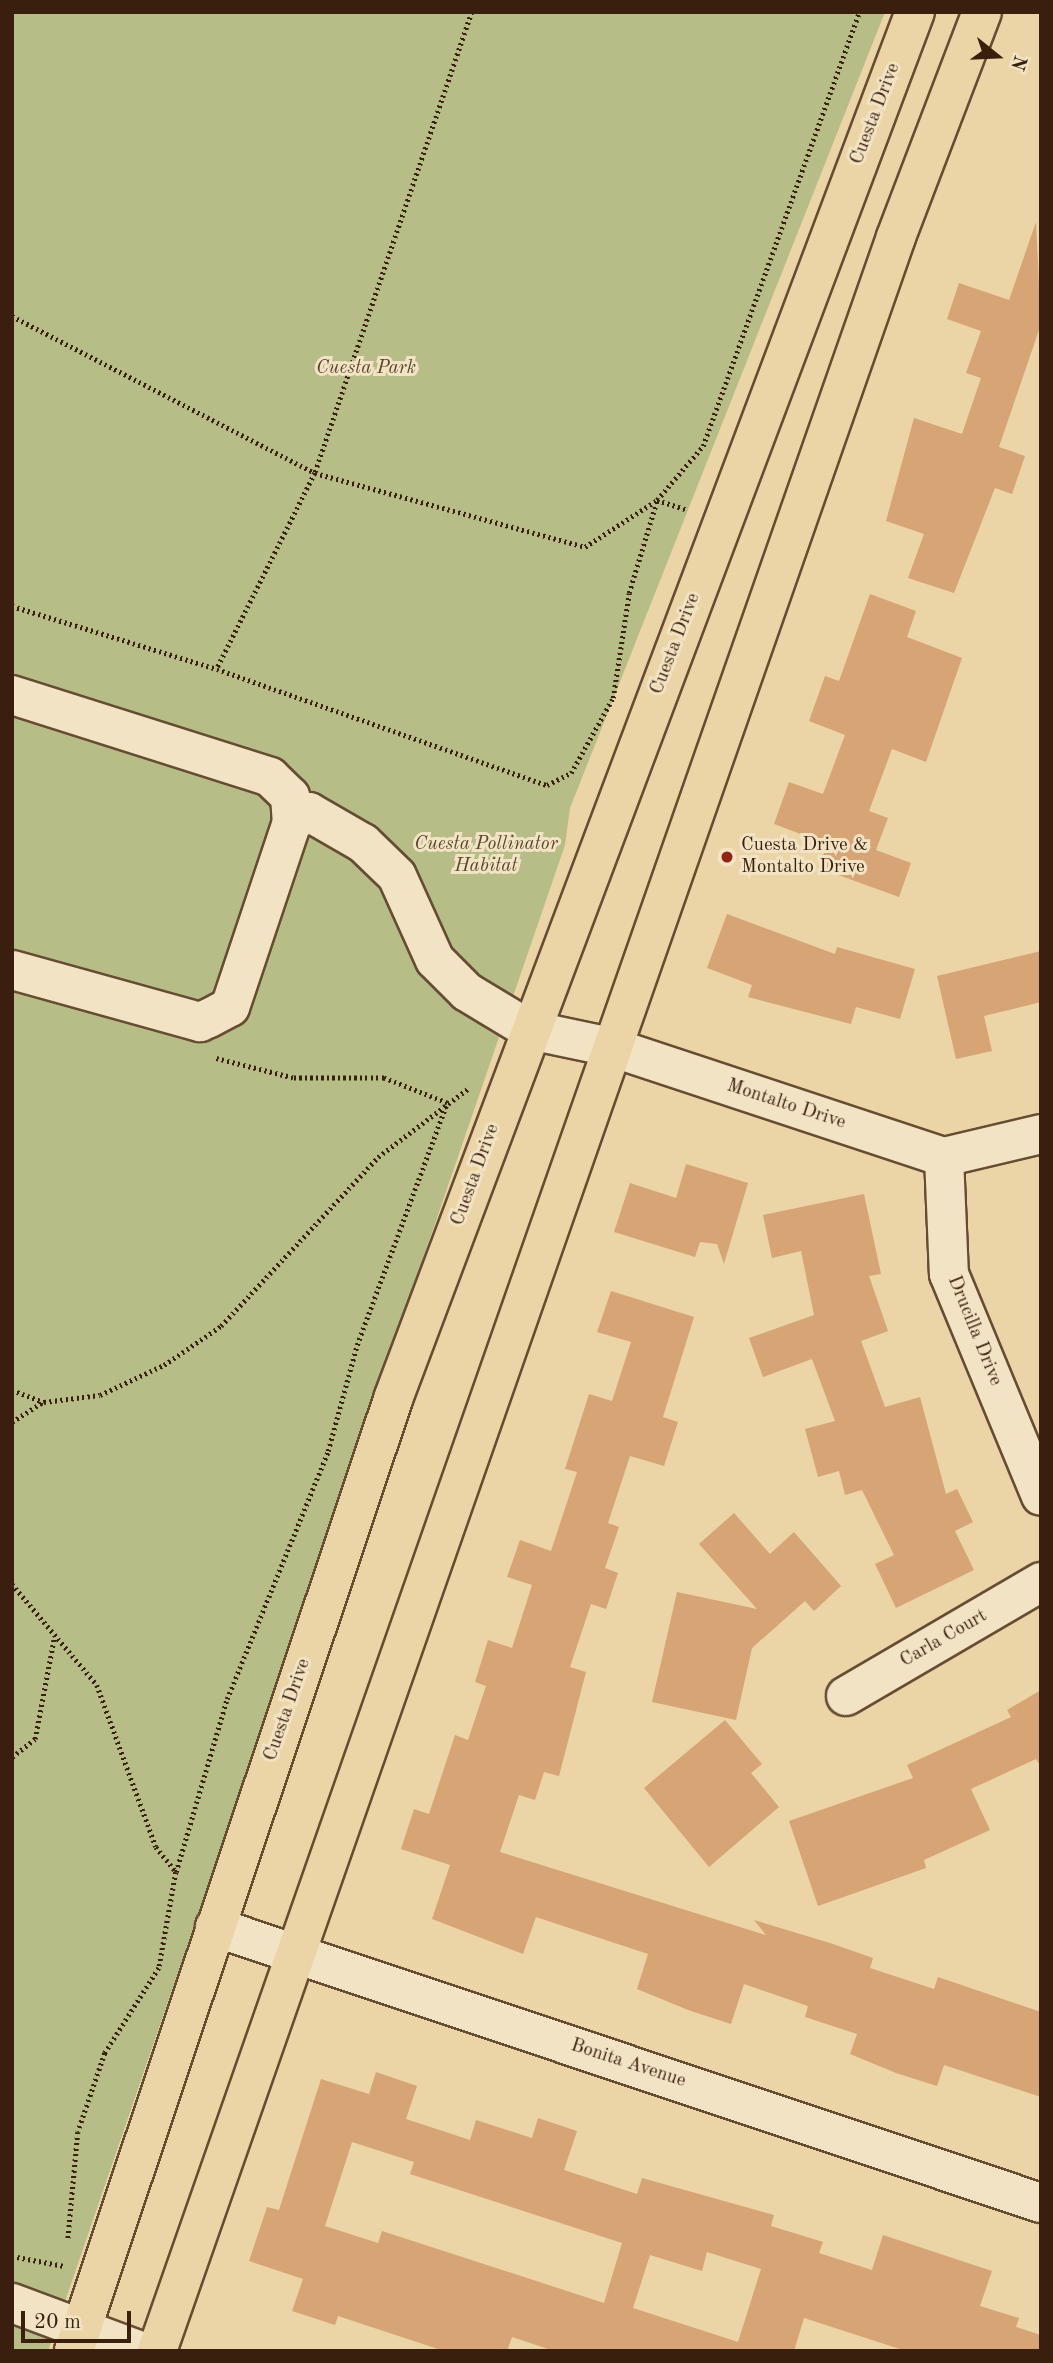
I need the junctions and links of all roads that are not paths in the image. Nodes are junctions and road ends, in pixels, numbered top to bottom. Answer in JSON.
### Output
{"nodes":[{"id":1,"x":915,"y":12,"type":"edge"},
{"id":2,"x":982,"y":12,"type":"edge"},
{"id":3,"x":12,"y":695,"type":"edge"},
{"id":4,"x":292,"y":822,"type":"junction"},
{"id":5,"x":12,"y":970,"type":"edge"},
{"id":6,"x":530,"y":1030,"type":"junction"},
{"id":7,"x":611,"y":1046,"type":"junction"},
{"id":8,"x":1041,"y":1133,"type":"edge"},
{"id":9,"x":944,"y":1157,"type":"junction"},
{"id":10,"x":1041,"y":1496,"type":"edge"},
{"id":11,"x":1041,"y":1582,"type":"edge"},
{"id":12,"x":846,"y":1696,"type":"dead end"},
{"id":13,"x":215,"y":1927,"type":"junction"},
{"id":14,"x":294,"y":1953,"type":"junction"},
{"id":15,"x":1041,"y":2203,"type":"edge"},
{"id":16,"x":12,"y":2304,"type":"edge"},
{"id":17,"x":78,"y":2340,"type":"edge"},
{"id":18,"x":141,"y":2351,"type":"edge"},
{"id":19,"x":157,"y":2351,"type":"edge"}],
"edges":[{"from":1,"to":6,"type":"main road","name":"Cuesta Drive"},
{"from":2,"to":7,"type":"main road"},
{"from":3,"to":4,"type":"street"},
{"from":4,"to":5,"type":"street"},
{"from":4,"to":6,"type":"street","name":"Montalto Drive"},
{"from":6,"to":7,"type":"street","name":"Montalto Drive"},
{"from":6,"to":13,"type":"main road","name":"Cuesta Drive"},
{"from":7,"to":9,"type":"street","name":"Montalto Drive"},
{"from":7,"to":14,"type":"main road"},
{"from":8,"to":9,"type":"street"},
{"from":9,"to":10,"type":"street","name":"Drucilla Drive"},
{"from":11,"to":12,"type":"street","name":"Carla Court"},
{"from":13,"to":14,"type":"street","name":"Bonita Avenue"},
{"from":13,"to":17,"type":"main road","name":"Cuesta Drive"},
{"from":14,"to":15,"type":"street","name":"Bonita Avenue"},
{"from":14,"to":19,"type":"main road"},
{"from":16,"to":17,"type":"street"},
{"from":17,"to":18,"type":"street"}]}
